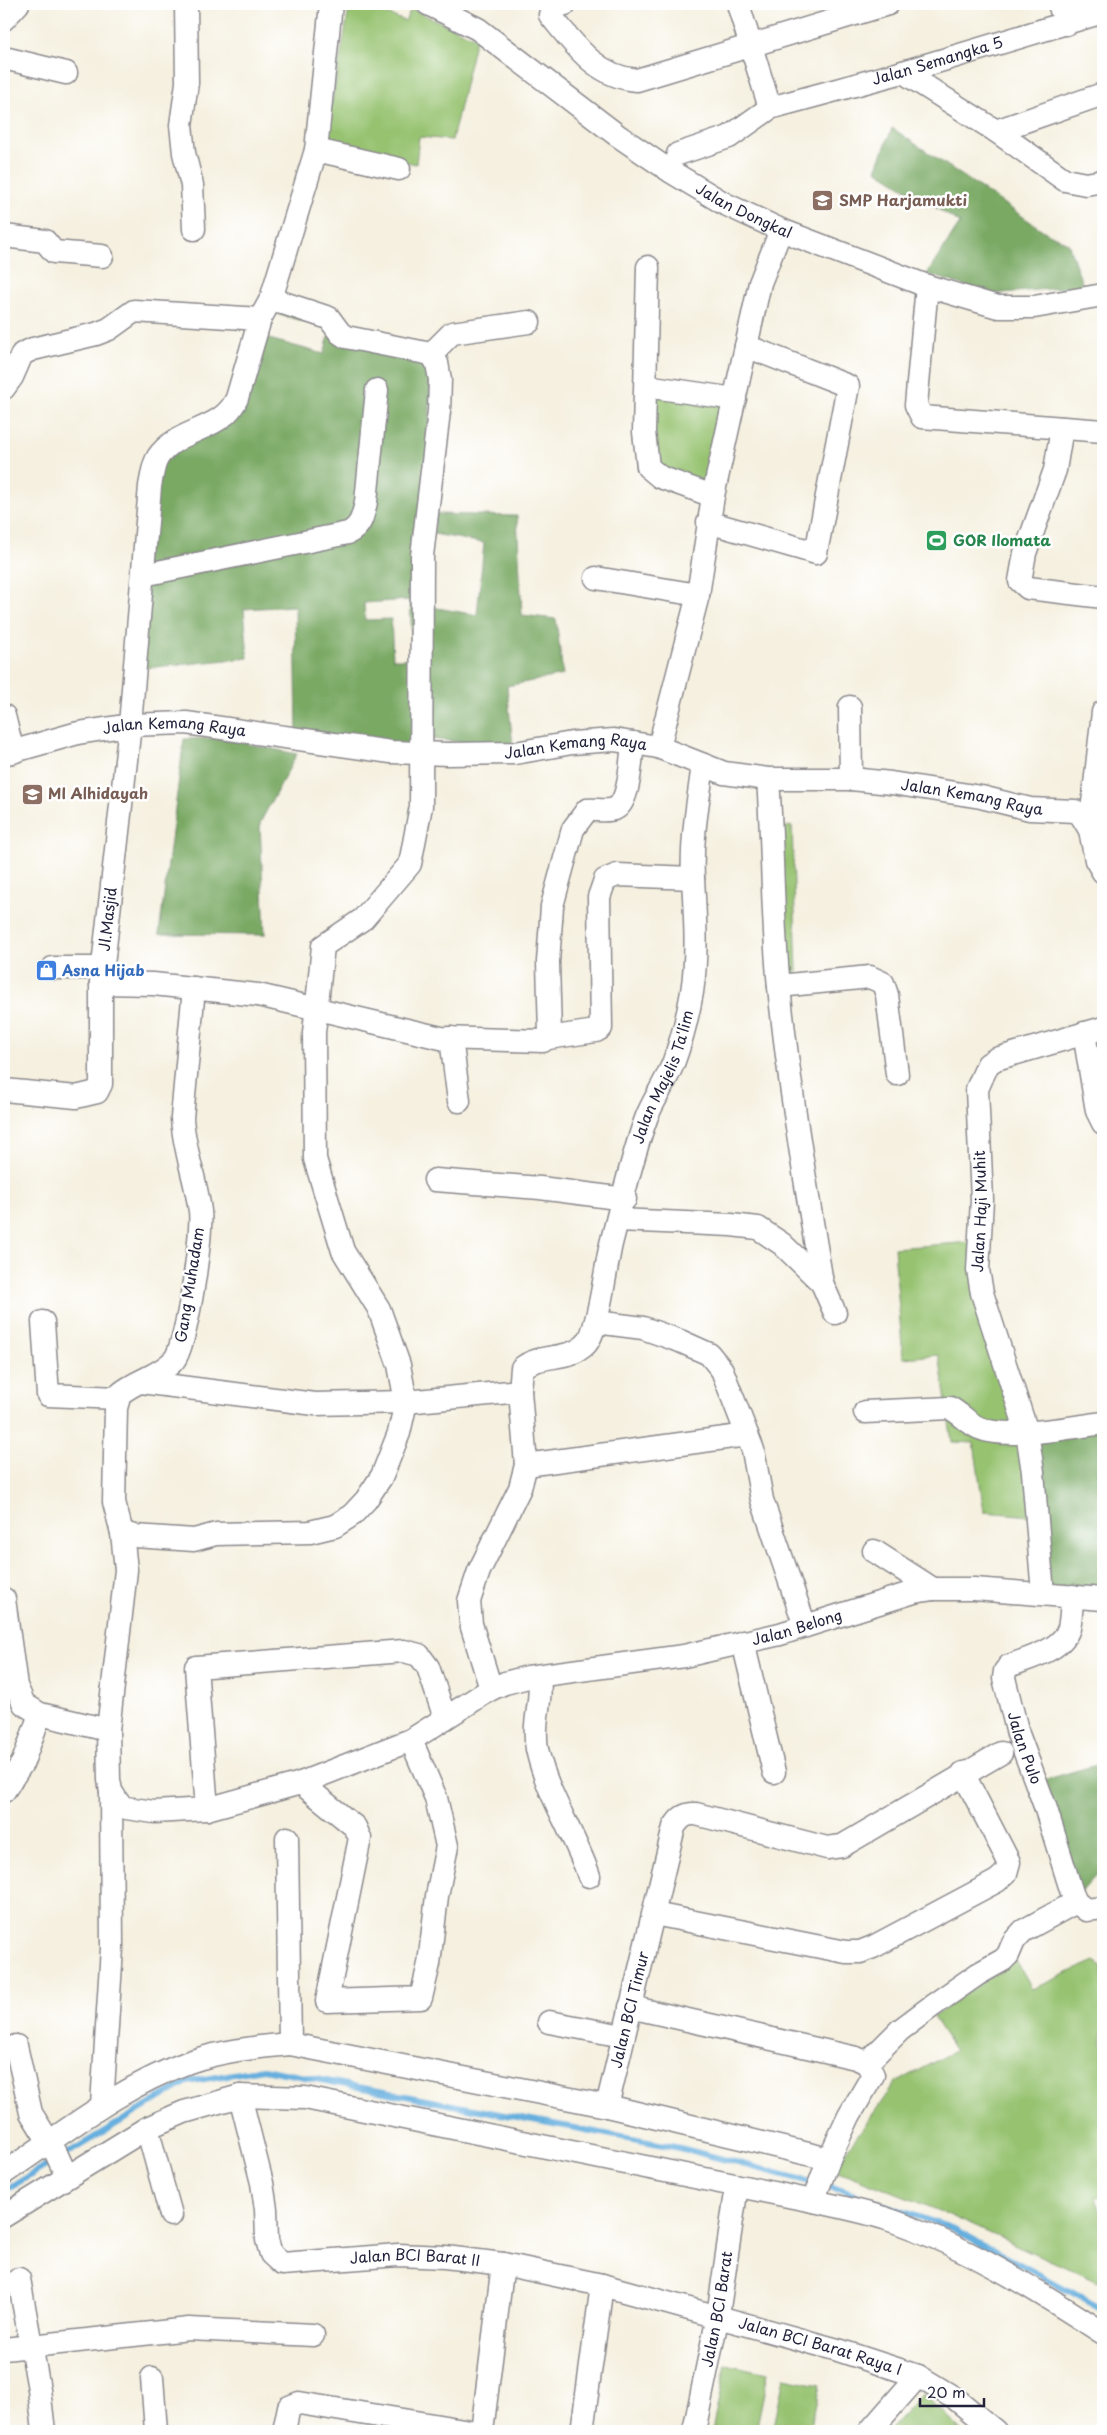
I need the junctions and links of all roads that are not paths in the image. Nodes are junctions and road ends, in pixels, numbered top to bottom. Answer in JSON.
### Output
{"nodes":[{"id":1,"x":18,"y":4,"type":"edge"},
{"id":2,"x":186,"y":4,"type":"edge"},
{"id":3,"x":331,"y":4,"type":"edge"},
{"id":4,"x":428,"y":4,"type":"edge"},
{"id":5,"x":565,"y":4,"type":"edge"},
{"id":6,"x":738,"y":4,"type":"edge"},
{"id":7,"x":888,"y":4,"type":"edge"},
{"id":8,"x":1103,"y":12,"type":"edge"},
{"id":9,"x":1063,"y":14,"type":"edge"},
{"id":10,"x":4,"y":19,"type":"edge"},
{"id":11,"x":750,"y":46,"type":"junction"},
{"id":12,"x":4,"y":58,"type":"edge"},
{"id":13,"x":903,"y":72,"type":"junction"},
{"id":14,"x":66,"y":73,"type":"dead end"},
{"id":15,"x":1103,"y":94,"type":"edge"},
{"id":16,"x":770,"y":108,"type":"junction"},
{"id":17,"x":996,"y":131,"type":"junction"},
{"id":18,"x":316,"y":150,"type":"junction"},
{"id":19,"x":678,"y":154,"type":"dead end"},
{"id":20,"x":399,"y":169,"type":"dead end"},
{"id":21,"x":1103,"y":181,"type":"edge"},
{"id":22,"x":194,"y":229,"type":"dead end"},
{"id":23,"x":781,"y":230,"type":"junction"},
{"id":24,"x":4,"y":236,"type":"edge"},
{"id":25,"x":102,"y":256,"type":"dead end"},
{"id":26,"x":648,"y":267,"type":"dead end"},
{"id":27,"x":926,"y":286,"type":"junction"},
{"id":28,"x":1103,"y":295,"type":"edge"},
{"id":29,"x":271,"y":299,"type":"junction"},
{"id":30,"x":260,"y":319,"type":"junction"},
{"id":31,"x":529,"y":322,"type":"dead end"},
{"id":32,"x":746,"y":346,"type":"junction"},
{"id":33,"x":434,"y":357,"type":"junction"},
{"id":34,"x":646,"y":386,"type":"junction"},
{"id":35,"x":4,"y":388,"type":"edge"},
{"id":36,"x":377,"y":390,"type":"dead end"},
{"id":37,"x":735,"y":399,"type":"junction"},
{"id":38,"x":1062,"y":428,"type":"junction"},
{"id":39,"x":1103,"y":431,"type":"edge"},
{"id":40,"x":713,"y":496,"type":"junction"},
{"id":41,"x":708,"y":522,"type":"junction"},
{"id":42,"x":143,"y":575,"type":"junction"},
{"id":43,"x":596,"y":578,"type":"dead end"},
{"id":44,"x":698,"y":595,"type":"junction"},
{"id":45,"x":1103,"y":597,"type":"edge"},
{"id":46,"x":850,"y":708,"type":"dead end"},
{"id":47,"x":1103,"y":712,"type":"edge"},
{"id":48,"x":4,"y":716,"type":"edge"},
{"id":49,"x":130,"y":725,"type":"junction"},
{"id":50,"x":633,"y":743,"type":"junction"},
{"id":51,"x":660,"y":743,"type":"dead end"},
{"id":52,"x":423,"y":752,"type":"junction"},
{"id":53,"x":8,"y":753,"type":"edge"},
{"id":54,"x":703,"y":765,"type":"junction"},
{"id":55,"x":768,"y":779,"type":"junction"},
{"id":56,"x":851,"y":779,"type":"junction"},
{"id":57,"x":1090,"y":830,"type":"junction"},
{"id":58,"x":1102,"y":875,"type":"edge"},
{"id":59,"x":693,"y":878,"type":"junction"},
{"id":60,"x":53,"y":968,"type":"dead end"},
{"id":61,"x":102,"y":975,"type":"junction"},
{"id":62,"x":778,"y":986,"type":"junction"},
{"id":63,"x":194,"y":988,"type":"junction"},
{"id":64,"x":316,"y":1010,"type":"junction"},
{"id":65,"x":1094,"y":1031,"type":"edge"},
{"id":66,"x":450,"y":1038,"type":"junction"},
{"id":67,"x":548,"y":1038,"type":"junction"},
{"id":68,"x":897,"y":1074,"type":"dead end"},
{"id":69,"x":4,"y":1090,"type":"edge"},
{"id":70,"x":459,"y":1101,"type":"dead end"},
{"id":71,"x":1103,"y":1123,"type":"edge"},
{"id":72,"x":435,"y":1180,"type":"dead end"},
{"id":73,"x":621,"y":1209,"type":"junction"},
{"id":74,"x":822,"y":1283,"type":"junction"},
{"id":75,"x":835,"y":1313,"type":"dead end"},
{"id":76,"x":43,"y":1322,"type":"dead end"},
{"id":77,"x":596,"y":1322,"type":"junction"},
{"id":78,"x":141,"y":1382,"type":"junction"},
{"id":79,"x":520,"y":1391,"type":"junction"},
{"id":80,"x":118,"y":1398,"type":"junction"},
{"id":81,"x":406,"y":1402,"type":"junction"},
{"id":82,"x":865,"y":1412,"type":"dead end"},
{"id":83,"x":1103,"y":1424,"type":"edge"},
{"id":84,"x":1027,"y":1432,"type":"junction"},
{"id":85,"x":746,"y":1435,"type":"junction"},
{"id":86,"x":526,"y":1464,"type":"junction"},
{"id":87,"x":122,"y":1533,"type":"junction"},
{"id":88,"x":874,"y":1551,"type":"dead end"},
{"id":89,"x":933,"y":1589,"type":"junction"},
{"id":90,"x":1043,"y":1594,"type":"junction"},
{"id":91,"x":1072,"y":1596,"type":"junction"},
{"id":92,"x":4,"y":1599,"type":"edge"},
{"id":93,"x":1103,"y":1599,"type":"edge"},
{"id":94,"x":805,"y":1626,"type":"junction"},
{"id":95,"x":743,"y":1642,"type":"junction"},
{"id":96,"x":539,"y":1676,"type":"junction"},
{"id":97,"x":491,"y":1689,"type":"junction"},
{"id":98,"x":40,"y":1714,"type":"junction"},
{"id":99,"x":445,"y":1718,"type":"junction"},
{"id":100,"x":108,"y":1730,"type":"junction"},
{"id":101,"x":411,"y":1740,"type":"junction"},
{"id":102,"x":1001,"y":1752,"type":"dead end"},
{"id":103,"x":774,"y":1772,"type":"dead end"},
{"id":104,"x":963,"y":1773,"type":"junction"},
{"id":105,"x":301,"y":1783,"type":"junction"},
{"id":106,"x":4,"y":1791,"type":"edge"},
{"id":107,"x":110,"y":1791,"type":"junction"},
{"id":108,"x":207,"y":1809,"type":"junction"},
{"id":109,"x":288,"y":1838,"type":"dead end"},
{"id":110,"x":589,"y":1876,"type":"dead end"},
{"id":111,"x":1076,"y":1902,"type":"junction"},
{"id":112,"x":1103,"y":1908,"type":"edge"},
{"id":113,"x":654,"y":1914,"type":"junction"},
{"id":114,"x":630,"y":2007,"type":"junction"},
{"id":115,"x":548,"y":2022,"type":"dead end"},
{"id":116,"x":623,"y":2036,"type":"junction"},
{"id":117,"x":290,"y":2044,"type":"junction"},
{"id":118,"x":16,"y":2046,"type":"dead end"},
{"id":119,"x":867,"y":2063,"type":"junction"},
{"id":120,"x":240,"y":2096,"type":"junction"},
{"id":121,"x":102,"y":2105,"type":"junction"},
{"id":122,"x":607,"y":2106,"type":"junction"},
{"id":123,"x":147,"y":2128,"type":"junction"},
{"id":124,"x":59,"y":2160,"type":"junction"},
{"id":125,"x":828,"y":2161,"type":"junction"},
{"id":126,"x":4,"y":2173,"type":"edge"},
{"id":127,"x":737,"y":2186,"type":"junction"},
{"id":128,"x":814,"y":2198,"type":"junction"},
{"id":129,"x":171,"y":2215,"type":"dead end"},
{"id":130,"x":4,"y":2216,"type":"edge"},
{"id":131,"x":503,"y":2264,"type":"junction"},
{"id":132,"x":19,"y":2279,"type":"dead end"},
{"id":133,"x":602,"y":2285,"type":"junction"},
{"id":134,"x":718,"y":2315,"type":"junction"},
{"id":135,"x":1103,"y":2333,"type":"edge"},
{"id":136,"x":313,"y":2335,"type":"dead end"},
{"id":137,"x":31,"y":2346,"type":"junction"},
{"id":138,"x":4,"y":2348,"type":"edge"},
{"id":139,"x":918,"y":2376,"type":"junction"},
{"id":140,"x":152,"y":2378,"type":"dead end"},
{"id":141,"x":44,"y":2431,"type":"edge"},
{"id":142,"x":156,"y":2431,"type":"edge"},
{"id":143,"x":284,"y":2431,"type":"edge"},
{"id":144,"x":470,"y":2431,"type":"edge"},
{"id":145,"x":482,"y":2431,"type":"edge"},
{"id":146,"x":582,"y":2431,"type":"edge"},
{"id":147,"x":694,"y":2431,"type":"edge"},
{"id":148,"x":870,"y":2431,"type":"edge"},
{"id":149,"x":995,"y":2431,"type":"edge"}],
"edges":[{"from":1,"to":10,"type":"street"},
{"from":2,"to":22,"type":"street"},
{"from":3,"to":18,"type":"street","name":"Jl.Masjid"},
{"from":4,"to":23,"type":"street","name":"Jalan Dongkal"},
{"from":5,"to":11,"type":"street"},
{"from":6,"to":11,"type":"street"},
{"from":7,"to":11,"type":"street"},
{"from":8,"to":9,"type":"street","name":"Jalan Semangka 5"},
{"from":9,"to":13,"type":"street","name":"Jalan Semangka 5"},
{"from":11,"to":16,"type":"street"},
{"from":12,"to":14,"type":"street"},
{"from":13,"to":16,"type":"street","name":"Jalan Semangka 5"},
{"from":13,"to":17,"type":"street"},
{"from":15,"to":17,"type":"street"},
{"from":16,"to":19,"type":"street"},
{"from":17,"to":21,"type":"street"},
{"from":18,"to":20,"type":"street"},
{"from":18,"to":29,"type":"street","name":"Jl.Masjid"},
{"from":23,"to":27,"type":"street","name":"Jalan Dongkal"},
{"from":23,"to":32,"type":"street"},
{"from":24,"to":25,"type":"street"},
{"from":26,"to":34,"type":"street"},
{"from":27,"to":28,"type":"street","name":"Jalan Dongkal"},
{"from":27,"to":38,"type":"street"},
{"from":29,"to":30,"type":"street","name":"Jl.Masjid"},
{"from":29,"to":33,"type":"street"},
{"from":30,"to":35,"type":"street"},
{"from":30,"to":42,"type":"street","name":"Jl.Masjid"},
{"from":31,"to":33,"type":"street"},
{"from":32,"to":37,"type":"street"},
{"from":32,"to":41,"type":"street"},
{"from":33,"to":52,"type":"street"},
{"from":34,"to":37,"type":"street"},
{"from":34,"to":40,"type":"street"},
{"from":36,"to":42,"type":"street"},
{"from":37,"to":40,"type":"street"},
{"from":38,"to":39,"type":"street"},
{"from":38,"to":45,"type":"street"},
{"from":40,"to":41,"type":"street"},
{"from":41,"to":44,"type":"street"},
{"from":42,"to":49,"type":"street","name":"Jl.Masjid"},
{"from":43,"to":44,"type":"street"},
{"from":44,"to":51,"type":"street"},
{"from":46,"to":56,"type":"street"},
{"from":47,"to":57,"type":"street"},
{"from":48,"to":53,"type":"street"},
{"from":49,"to":52,"type":"street","name":"Jalan Kemang Raya"},
{"from":49,"to":53,"type":"street","name":"Jalan Kemang Raya"},
{"from":49,"to":61,"type":"street","name":"Jl.Masjid"},
{"from":50,"to":52,"type":"street","name":"Jalan Kemang Raya"},
{"from":50,"to":54,"type":"street","name":"Jalan Kemang Raya"},
{"from":50,"to":67,"type":"street"},
{"from":52,"to":64,"type":"street"},
{"from":54,"to":55,"type":"street","name":"Jalan Kemang Raya"},
{"from":54,"to":59,"type":"street","name":"Jalan Majelis Ta'lim"},
{"from":55,"to":56,"type":"street","name":"Jalan Kemang Raya"},
{"from":55,"to":62,"type":"street"},
{"from":56,"to":57,"type":"street","name":"Jalan Kemang Raya"},
{"from":57,"to":58,"type":"street","name":"Jalan Kemang Raya"},
{"from":59,"to":67,"type":"street"},
{"from":59,"to":73,"type":"street","name":"Jalan Majelis Ta'lim"},
{"from":60,"to":61,"type":"street"},
{"from":61,"to":63,"type":"street"},
{"from":61,"to":69,"type":"street","name":"Jl.Masjid"},
{"from":62,"to":68,"type":"street"},
{"from":62,"to":74,"type":"street"},
{"from":63,"to":64,"type":"street"},
{"from":63,"to":78,"type":"street","name":"Gang Muhadam"},
{"from":64,"to":66,"type":"street"},
{"from":64,"to":81,"type":"street"},
{"from":65,"to":71,"type":"street"},
{"from":65,"to":84,"type":"street","name":"Jalan Haji Muhit"},
{"from":66,"to":67,"type":"street"},
{"from":66,"to":70,"type":"street"},
{"from":72,"to":73,"type":"street"},
{"from":73,"to":74,"type":"street"},
{"from":73,"to":77,"type":"street","name":"Jalan Majelis Ta'lim"},
{"from":74,"to":75,"type":"street"},
{"from":76,"to":80,"type":"street"},
{"from":77,"to":79,"type":"street","name":"Jalan Majelis Ta'lim"},
{"from":77,"to":85,"type":"street"},
{"from":78,"to":80,"type":"street","name":"Gang Muhadam"},
{"from":78,"to":81,"type":"street"},
{"from":79,"to":81,"type":"street"},
{"from":79,"to":86,"type":"street"},
{"from":80,"to":87,"type":"street"},
{"from":81,"to":87,"type":"street"},
{"from":82,"to":84,"type":"street"},
{"from":83,"to":84,"type":"street"},
{"from":84,"to":90,"type":"street","name":"Jalan Haji Muhit"},
{"from":85,"to":86,"type":"street"},
{"from":85,"to":94,"type":"street"},
{"from":86,"to":97,"type":"street"},
{"from":87,"to":100,"type":"street"},
{"from":88,"to":89,"type":"street"},
{"from":89,"to":90,"type":"street","name":"Jalan Belong"},
{"from":89,"to":94,"type":"street","name":"Jalan Belong"},
{"from":90,"to":91,"type":"street","name":"Jalan Belong"},
{"from":91,"to":93,"type":"street","name":"Jalan Belong"},
{"from":91,"to":111,"type":"street","name":"Jalan Pulo"},
{"from":92,"to":98,"type":"street"},
{"from":94,"to":95,"type":"street","name":"Jalan Belong"},
{"from":95,"to":96,"type":"street","name":"Jalan Belong"},
{"from":95,"to":103,"type":"street"},
{"from":96,"to":97,"type":"street","name":"Jalan Belong"},
{"from":96,"to":110,"type":"street"},
{"from":97,"to":99,"type":"street","name":"Jalan Belong"},
{"from":98,"to":100,"type":"street"},
{"from":98,"to":106,"type":"street"},
{"from":99,"to":101,"type":"street","name":"Jalan Belong"},
{"from":99,"to":108,"type":"street"},
{"from":100,"to":107,"type":"street"},
{"from":101,"to":105,"type":"street","name":"Jalan Belong"},
{"from":101,"to":105,"type":"street"},
{"from":102,"to":104,"type":"street"},
{"from":104,"to":113,"type":"street","name":"Jalan BCI Timur"},
{"from":104,"to":113,"type":"street"},
{"from":105,"to":108,"type":"street","name":"Jalan Belong"},
{"from":107,"to":108,"type":"street","name":"Jalan Belong"},
{"from":107,"to":121,"type":"street"},
{"from":109,"to":117,"type":"street"},
{"from":111,"to":112,"type":"street"},
{"from":111,"to":119,"type":"street"},
{"from":113,"to":114,"type":"street","name":"Jalan BCI Timur"},
{"from":114,"to":116,"type":"street","name":"Jalan BCI Timur"},
{"from":114,"to":119,"type":"street"},
{"from":115,"to":116,"type":"street"},
{"from":116,"to":122,"type":"street","name":"Jalan BCI Timur"},
{"from":117,"to":121,"type":"street"},
{"from":117,"to":122,"type":"street"},
{"from":118,"to":124,"type":"street"},
{"from":119,"to":125,"type":"street"},
{"from":120,"to":123,"type":"street"},
{"from":120,"to":127,"type":"street"},
{"from":120,"to":131,"type":"street","name":"Jalan BCI Barat II"},
{"from":121,"to":124,"type":"street"},
{"from":122,"to":125,"type":"street"},
{"from":123,"to":124,"type":"street"},
{"from":123,"to":129,"type":"street"},
{"from":124,"to":126,"type":"street"},
{"from":124,"to":130,"type":"street"},
{"from":125,"to":128,"type":"street"},
{"from":127,"to":128,"type":"street"},
{"from":127,"to":134,"type":"street","name":"Jalan BCI Barat"},
{"from":128,"to":135,"type":"street"},
{"from":131,"to":133,"type":"street","name":"Jalan BCI Barat II"},
{"from":131,"to":145,"type":"street"},
{"from":132,"to":137,"type":"street"},
{"from":133,"to":134,"type":"street","name":"Jalan BCI Barat II"},
{"from":133,"to":146,"type":"street"},
{"from":134,"to":139,"type":"street","name":"Jalan BCI Barat Raya I"},
{"from":134,"to":147,"type":"street","name":"Jalan BCI Barat"},
{"from":136,"to":137,"type":"street"},
{"from":137,"to":138,"type":"street"},
{"from":137,"to":141,"type":"street"},
{"from":139,"to":148,"type":"street"},
{"from":139,"to":149,"type":"street","name":"Jalan BCI Barat Raya I"},
{"from":140,"to":142,"type":"street"},
{"from":143,"to":144,"type":"street"}]}
